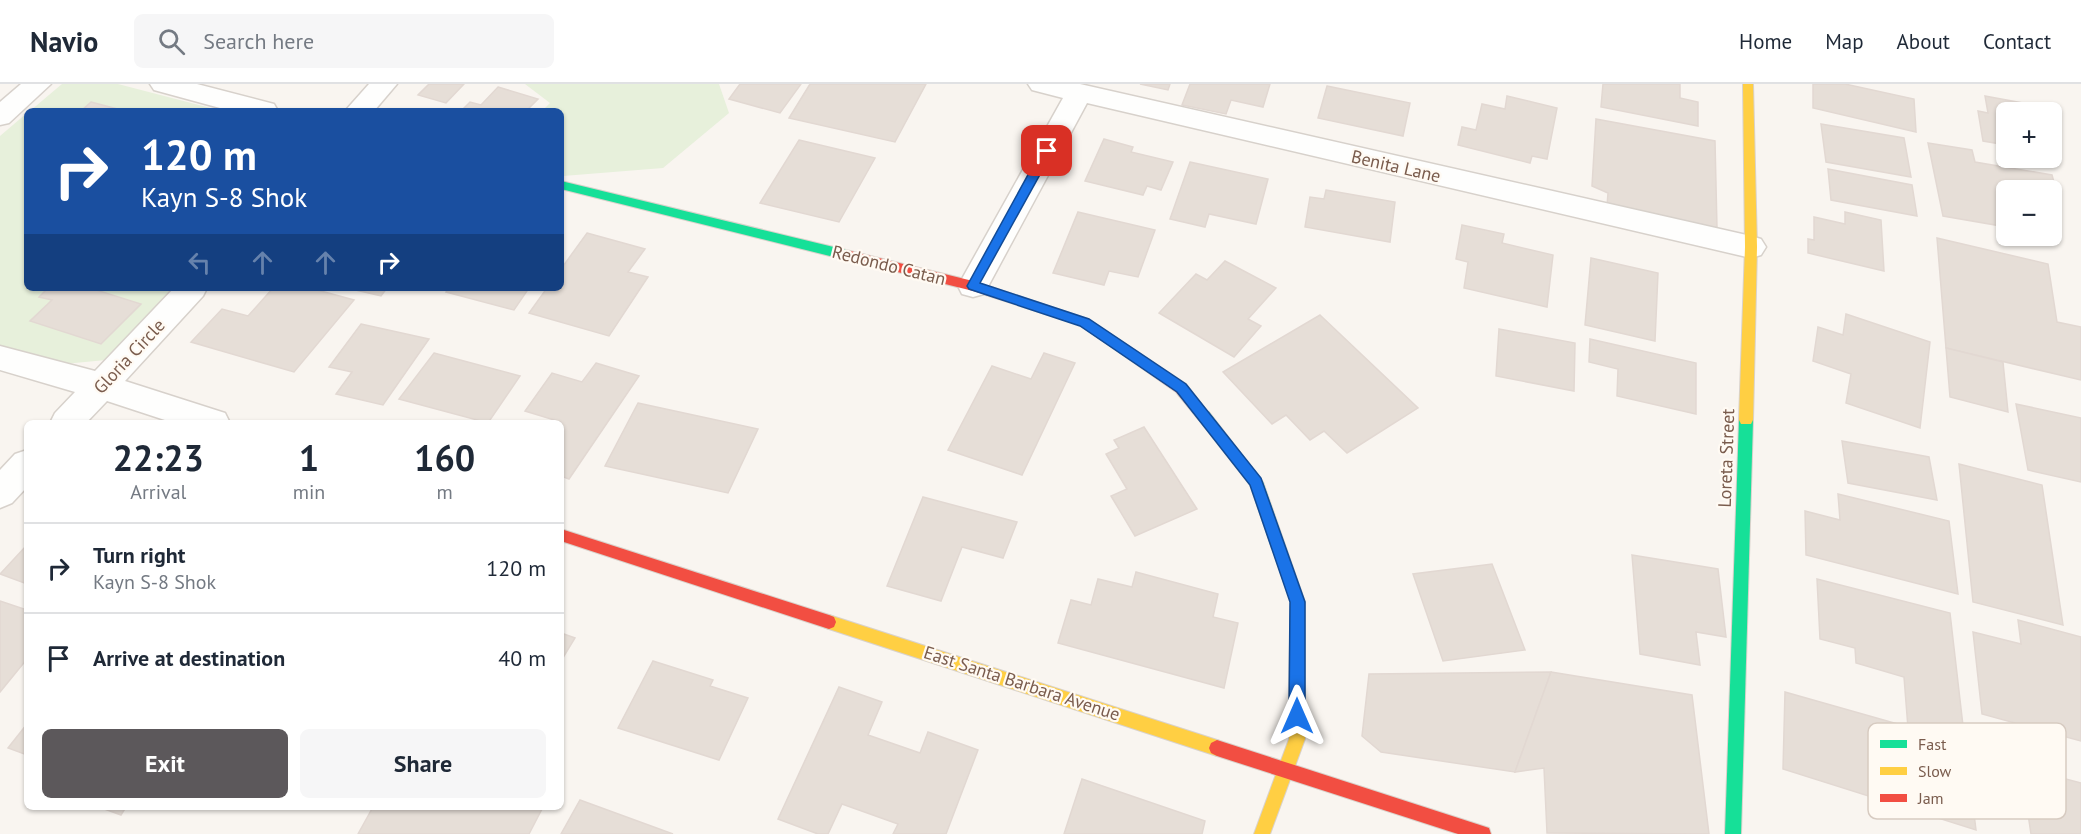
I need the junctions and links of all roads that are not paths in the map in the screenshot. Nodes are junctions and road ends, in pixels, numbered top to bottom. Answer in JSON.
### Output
{"nodes":[{"id":1,"x":38,"y":84,"type":"edge"},
{"id":2,"x":163,"y":84,"type":"edge"},
{"id":3,"x":384,"y":84,"type":"edge"},
{"id":4,"x":1041,"y":84,"type":"edge"},
{"id":5,"x":1748,"y":84,"type":"edge"},
{"id":6,"x":1079,"y":93,"type":"junction"},
{"id":7,"x":254,"y":108,"type":"edge"},
{"id":8,"x":361,"y":108,"type":"edge"},
{"id":9,"x":0,"y":116,"type":"edge"},
{"id":10,"x":564,"y":186,"type":"edge"},
{"id":11,"x":1751,"y":248,"type":"junction"},
{"id":12,"x":973,"y":286,"type":"junction"},
{"id":13,"x":189,"y":291,"type":"edge"},
{"id":14,"x":0,"y":358,"type":"edge"},
{"id":15,"x":101,"y":386,"type":"junction"},
{"id":16,"x":69,"y":420,"type":"edge"},
{"id":17,"x":205,"y":420,"type":"edge"},
{"id":18,"x":24,"y":467,"type":"edge"},
{"id":19,"x":0,"y":493,"type":"edge"},
{"id":20,"x":564,"y":536,"type":"edge"},
{"id":21,"x":1288,"y":769,"type":"junction"},
{"id":22,"x":1262,"y":834,"type":"edge"},
{"id":23,"x":1483,"y":834,"type":"edge"},
{"id":24,"x":1732,"y":834,"type":"edge"}],
"edges":[{"from":1,"to":9,"type":"street"},
{"from":2,"to":7,"type":"street"},
{"from":3,"to":8,"type":"street"},
{"from":4,"to":6,"type":"street","name":"Benita Lane"},
{"from":5,"to":11,"type":"street","name":"Loreta Street"},
{"from":6,"to":11,"type":"street","name":"Benita Lane"},
{"from":6,"to":12,"type":"street"},
{"from":10,"to":12,"type":"street","name":"Redondo Catan"},
{"from":11,"to":24,"type":"street","name":"Loreta Street"},
{"from":12,"to":21,"type":"street","name":"Redondo Catan"},
{"from":13,"to":15,"type":"street","name":"Gloria Circle"},
{"from":14,"to":15,"type":"street"},
{"from":15,"to":16,"type":"street","name":"Gloria Circle"},
{"from":15,"to":17,"type":"street"},
{"from":18,"to":19,"type":"street"},
{"from":20,"to":21,"type":"street","name":"East Santa Barbara Avenue"},
{"from":21,"to":22,"type":"street","name":"Redondo Catan"},
{"from":21,"to":23,"type":"street","name":"East Santa Barbara Avenue"}]}
